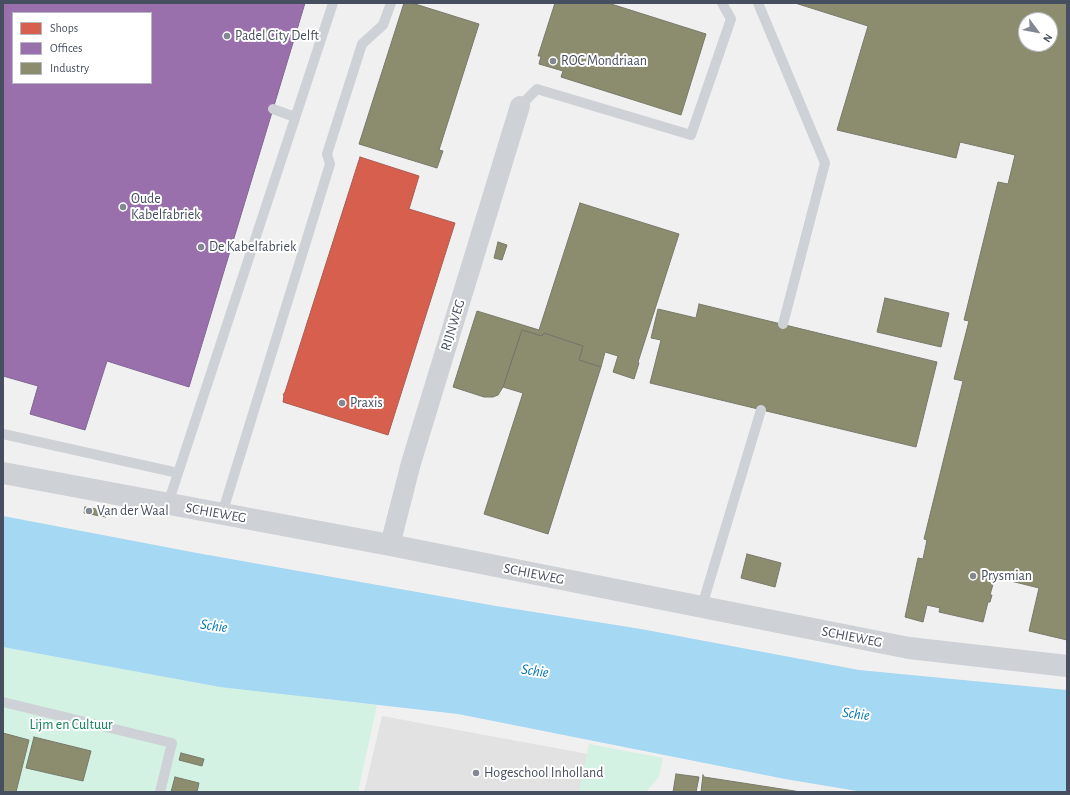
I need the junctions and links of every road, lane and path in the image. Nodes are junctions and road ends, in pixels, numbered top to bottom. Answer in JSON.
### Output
{"nodes":[{"id":1,"x":333,"y":3,"type":"edge"},
{"id":2,"x":391,"y":3,"type":"edge"},
{"id":3,"x":722,"y":3,"type":"edge"},
{"id":4,"x":758,"y":3,"type":"edge"},
{"id":5,"x":520,"y":106,"type":"joint"},
{"id":6,"x":273,"y":109,"type":"dead end"},
{"id":7,"x":295,"y":117,"type":"junction"},
{"id":8,"x":783,"y":324,"type":"dead end"},
{"id":9,"x":761,"y":410,"type":"dead end"},
{"id":10,"x":3,"y":434,"type":"edge"},
{"id":11,"x":3,"y":473,"type":"edge"},
{"id":12,"x":178,"y":473,"type":"junction"},
{"id":13,"x":168,"y":504,"type":"junction"},
{"id":14,"x":222,"y":514,"type":"junction"},
{"id":15,"x":390,"y":545,"type":"junction"},
{"id":16,"x":702,"y":606,"type":"junction"},
{"id":17,"x":1067,"y":666,"type":"edge"},
{"id":18,"x":3,"y":702,"type":"edge"},
{"id":19,"x":160,"y":792,"type":"edge"}],
"edges":[{"from":1,"to":7,"type":"lane"},
{"from":2,"to":14,"type":"lane"},
{"from":3,"to":5,"type":"lane"},
{"from":4,"to":8,"type":"lane"},
{"from":5,"to":15,"type":"street","name":"RIJNWEG"},
{"from":6,"to":7,"type":"lane"},
{"from":7,"to":12,"type":"lane"},
{"from":9,"to":16,"type":"lane"},
{"from":10,"to":12,"type":"lane"},
{"from":11,"to":13,"type":"street","name":"SCHIEWEG"},
{"from":12,"to":13,"type":"lane"},
{"from":13,"to":14,"type":"street","name":"SCHIEWEG"},
{"from":14,"to":15,"type":"street","name":"SCHIEWEG"},
{"from":15,"to":16,"type":"street","name":"SCHIEWEG"},
{"from":16,"to":17,"type":"street","name":"SCHIEWEG"},
{"from":18,"to":19,"type":"lane"}]}
